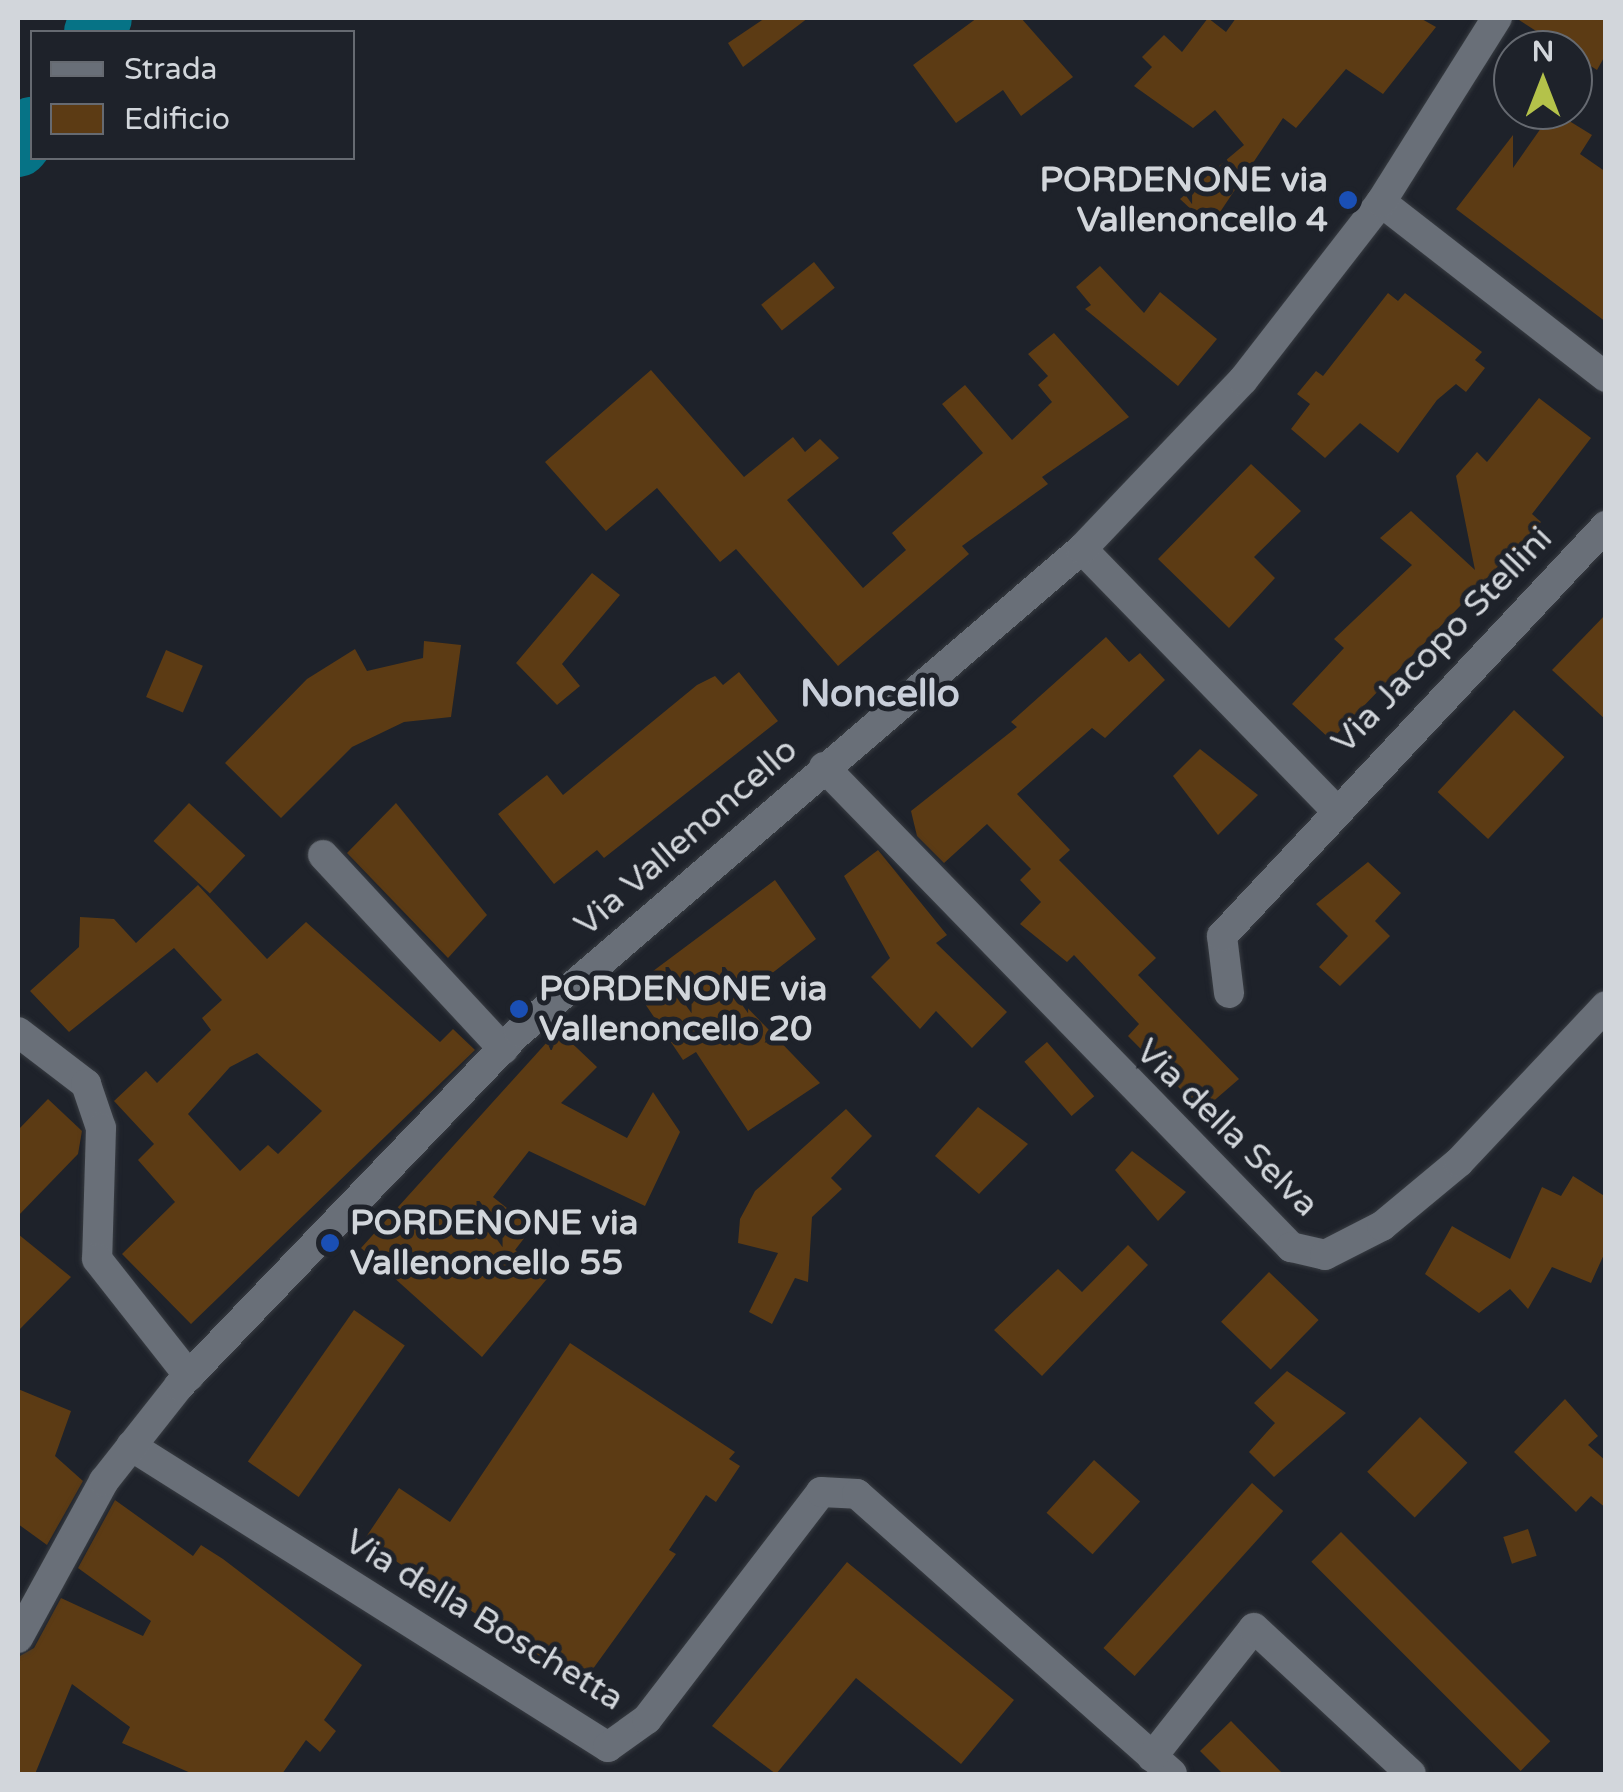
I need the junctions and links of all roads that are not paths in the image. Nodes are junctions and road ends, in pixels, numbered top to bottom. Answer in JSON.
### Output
{"nodes":[{"id":1,"x":1497,"y":18,"type":"edge"},
{"id":2,"x":1382,"y":202,"type":"junction"},
{"id":3,"x":1606,"y":377,"type":"edge"},
{"id":4,"x":1606,"y":526,"type":"edge"},
{"id":5,"x":1082,"y":549,"type":"junction"},
{"id":6,"x":824,"y":766,"type":"junction"},
{"id":7,"x":1333,"y":808,"type":"junction"},
{"id":8,"x":323,"y":855,"type":"dead end"},
{"id":9,"x":1229,"y":993,"type":"dead end"},
{"id":10,"x":1606,"y":1006,"type":"edge"},
{"id":11,"x":18,"y":1032,"type":"edge"},
{"id":12,"x":502,"y":1049,"type":"junction"},
{"id":13,"x":189,"y":1376,"type":"junction"},
{"id":14,"x":131,"y":1446,"type":"junction"},
{"id":15,"x":18,"y":1638,"type":"edge"},
{"id":16,"x":1162,"y":1766,"type":"edge"},
{"id":17,"x":1411,"y":1774,"type":"edge"}],
"edges":[{"from":1,"to":2,"type":"street","name":"Via Vallenoncello"},
{"from":2,"to":3,"type":"street"},
{"from":2,"to":5,"type":"street","name":"Via Vallenoncello"},
{"from":4,"to":7,"type":"street","name":"Via Jacopo Stellini"},
{"from":5,"to":6,"type":"street","name":"Via Vallenoncello"},
{"from":5,"to":7,"type":"street","name":"Via Jacopo Stellini"},
{"from":6,"to":10,"type":"street","name":"Via della Selva"},
{"from":6,"to":12,"type":"street","name":"Via Vallenoncello"},
{"from":7,"to":9,"type":"street","name":"Via Jacopo Stellini"},
{"from":8,"to":12,"type":"street"},
{"from":11,"to":13,"type":"street"},
{"from":12,"to":13,"type":"street","name":"Via Vallenoncello"},
{"from":13,"to":14,"type":"street","name":"Via Vallenoncello"},
{"from":14,"to":15,"type":"street","name":"Via Vallenoncello"},
{"from":14,"to":16,"type":"street","name":"Via della Boschetta"},
{"from":16,"to":17,"type":"street","name":"Via della Boschetta"}]}
